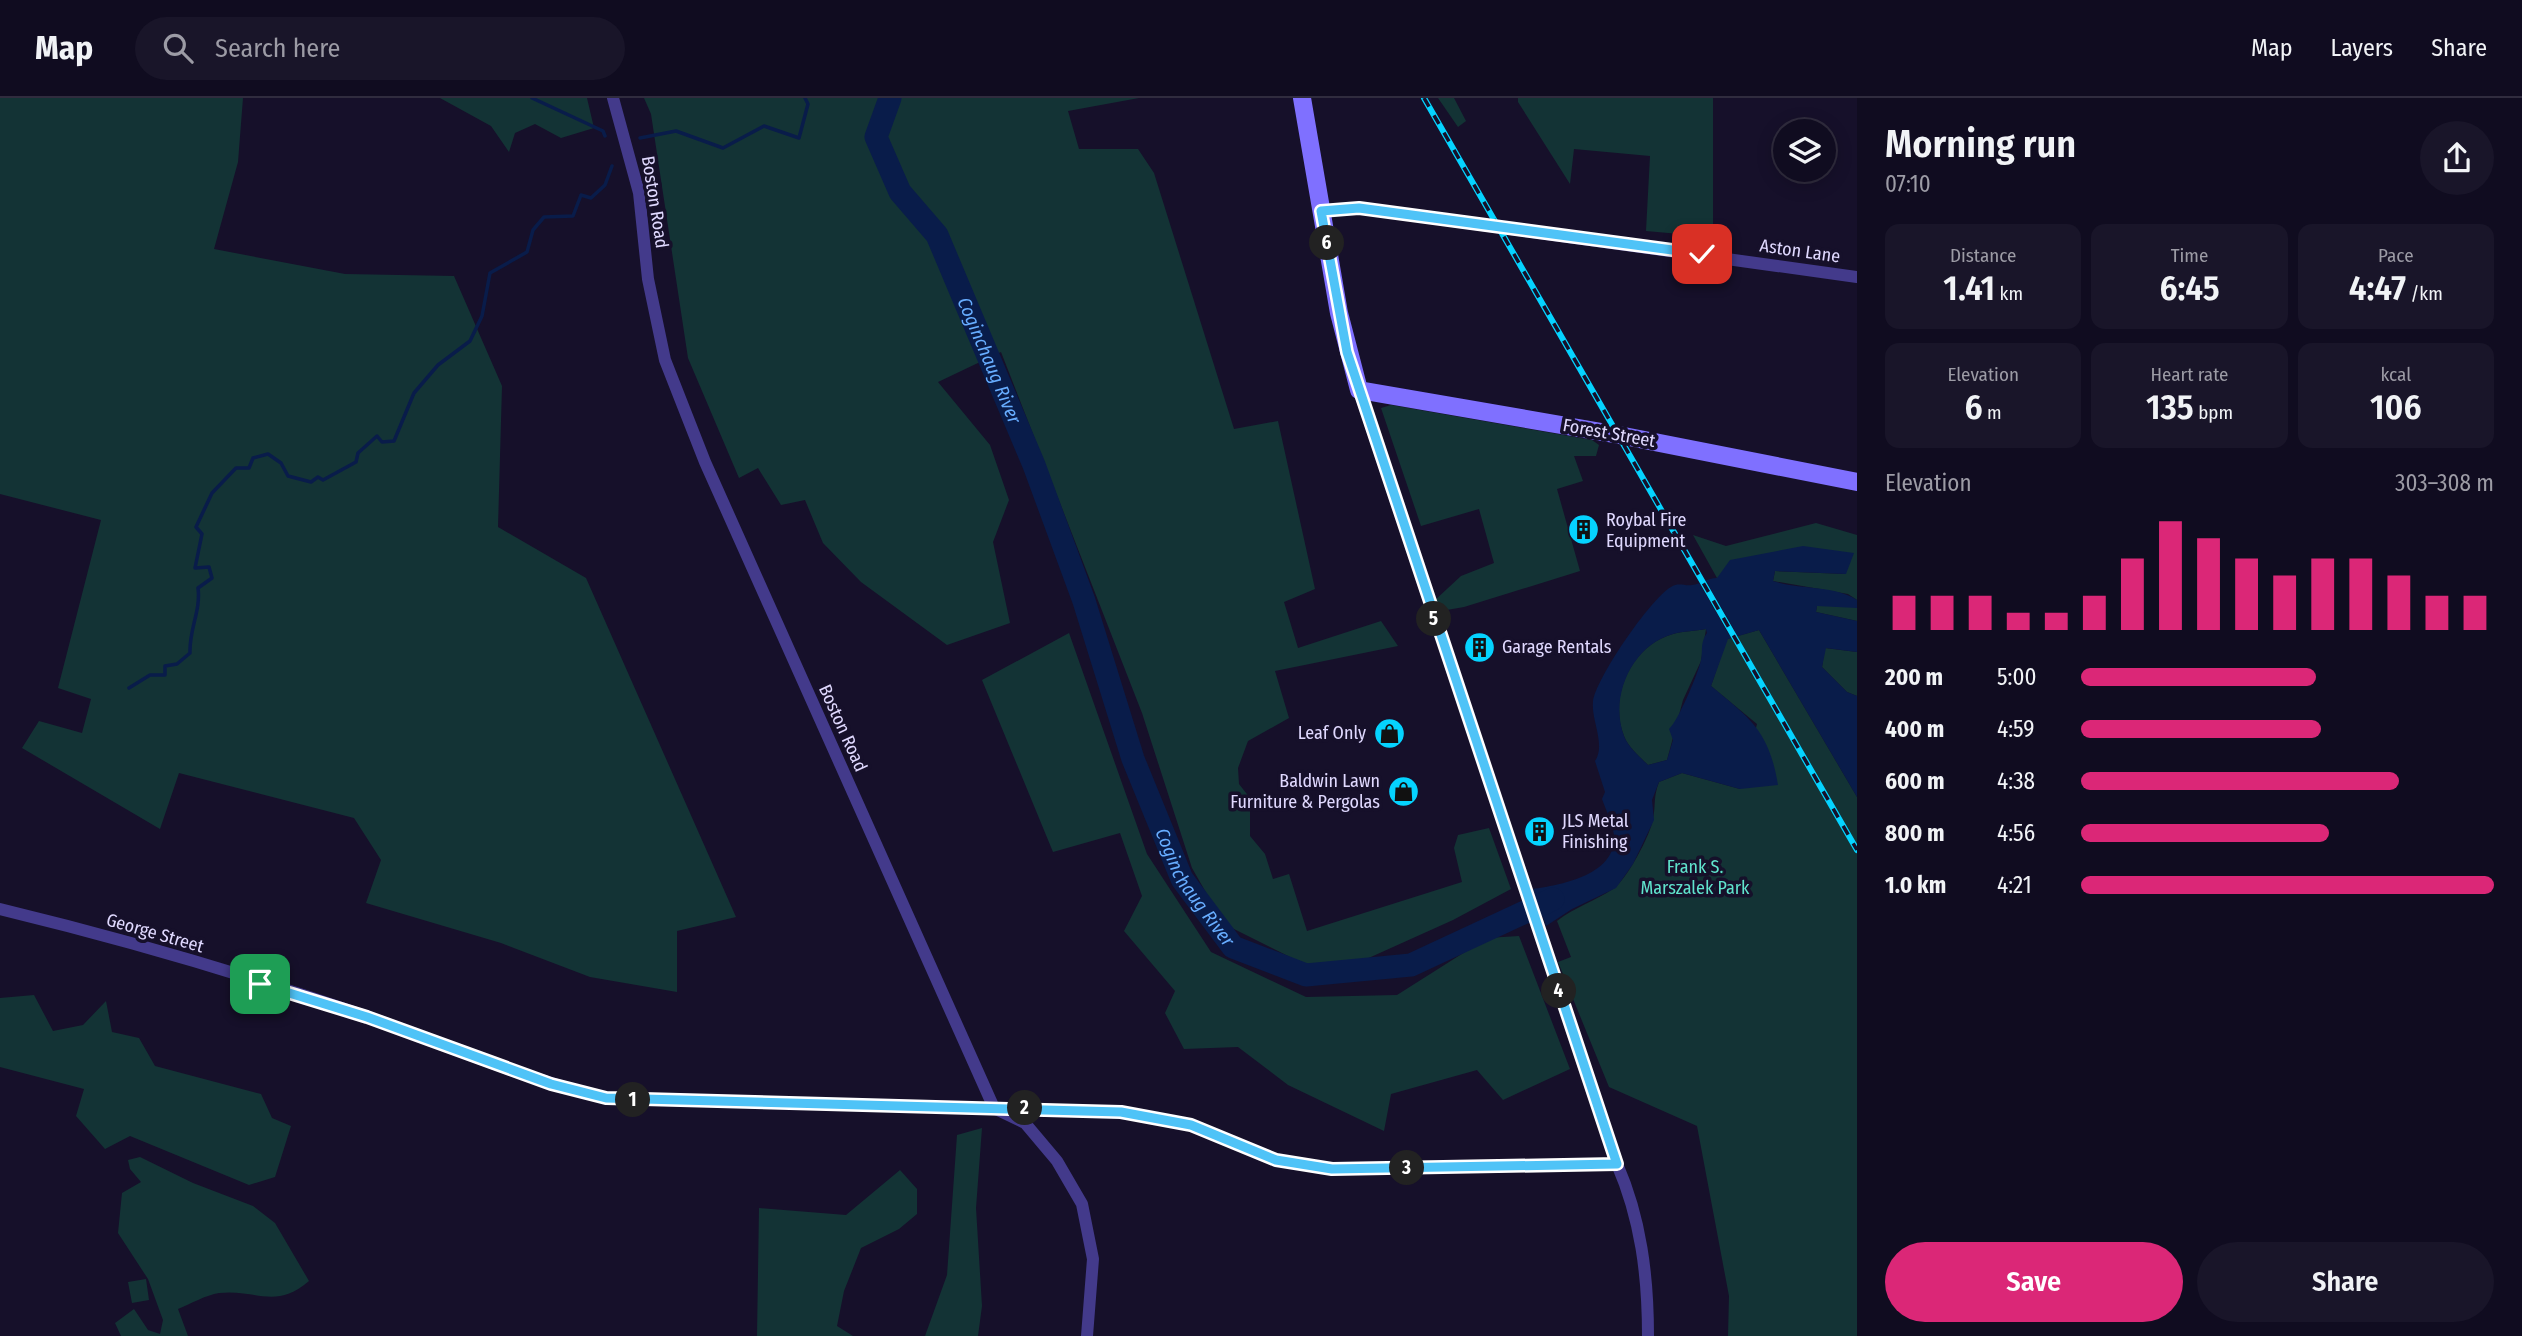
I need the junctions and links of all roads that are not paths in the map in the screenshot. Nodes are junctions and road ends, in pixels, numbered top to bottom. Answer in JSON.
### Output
{"nodes":[{"id":1,"x":612,"y":98,"type":"edge"},
{"id":2,"x":1303,"y":98,"type":"edge"},
{"id":3,"x":1321,"y":211,"type":"junction"},
{"id":4,"x":1857,"y":277,"type":"edge"},
{"id":5,"x":1359,"y":390,"type":"junction"},
{"id":6,"x":1857,"y":482,"type":"edge"},
{"id":7,"x":0,"y":909,"type":"edge"},
{"id":8,"x":994,"y":1108,"type":"junction"},
{"id":9,"x":1617,"y":1164,"type":"junction"},
{"id":10,"x":1087,"y":1336,"type":"edge"},
{"id":11,"x":1648,"y":1336,"type":"edge"}],
"edges":[{"from":1,"to":8,"type":"street","name":"Boston Road"},
{"from":2,"to":3,"type":"main road"},
{"from":3,"to":4,"type":"street","name":"Aston Lane"},
{"from":3,"to":5,"type":"main road"},
{"from":5,"to":6,"type":"main road","name":"Forest Street"},
{"from":5,"to":9,"type":"street"},
{"from":7,"to":8,"type":"street","name":"George Street"},
{"from":8,"to":9,"type":"street","name":"George Street"},
{"from":8,"to":10,"type":"street"},
{"from":9,"to":11,"type":"street"}]}
